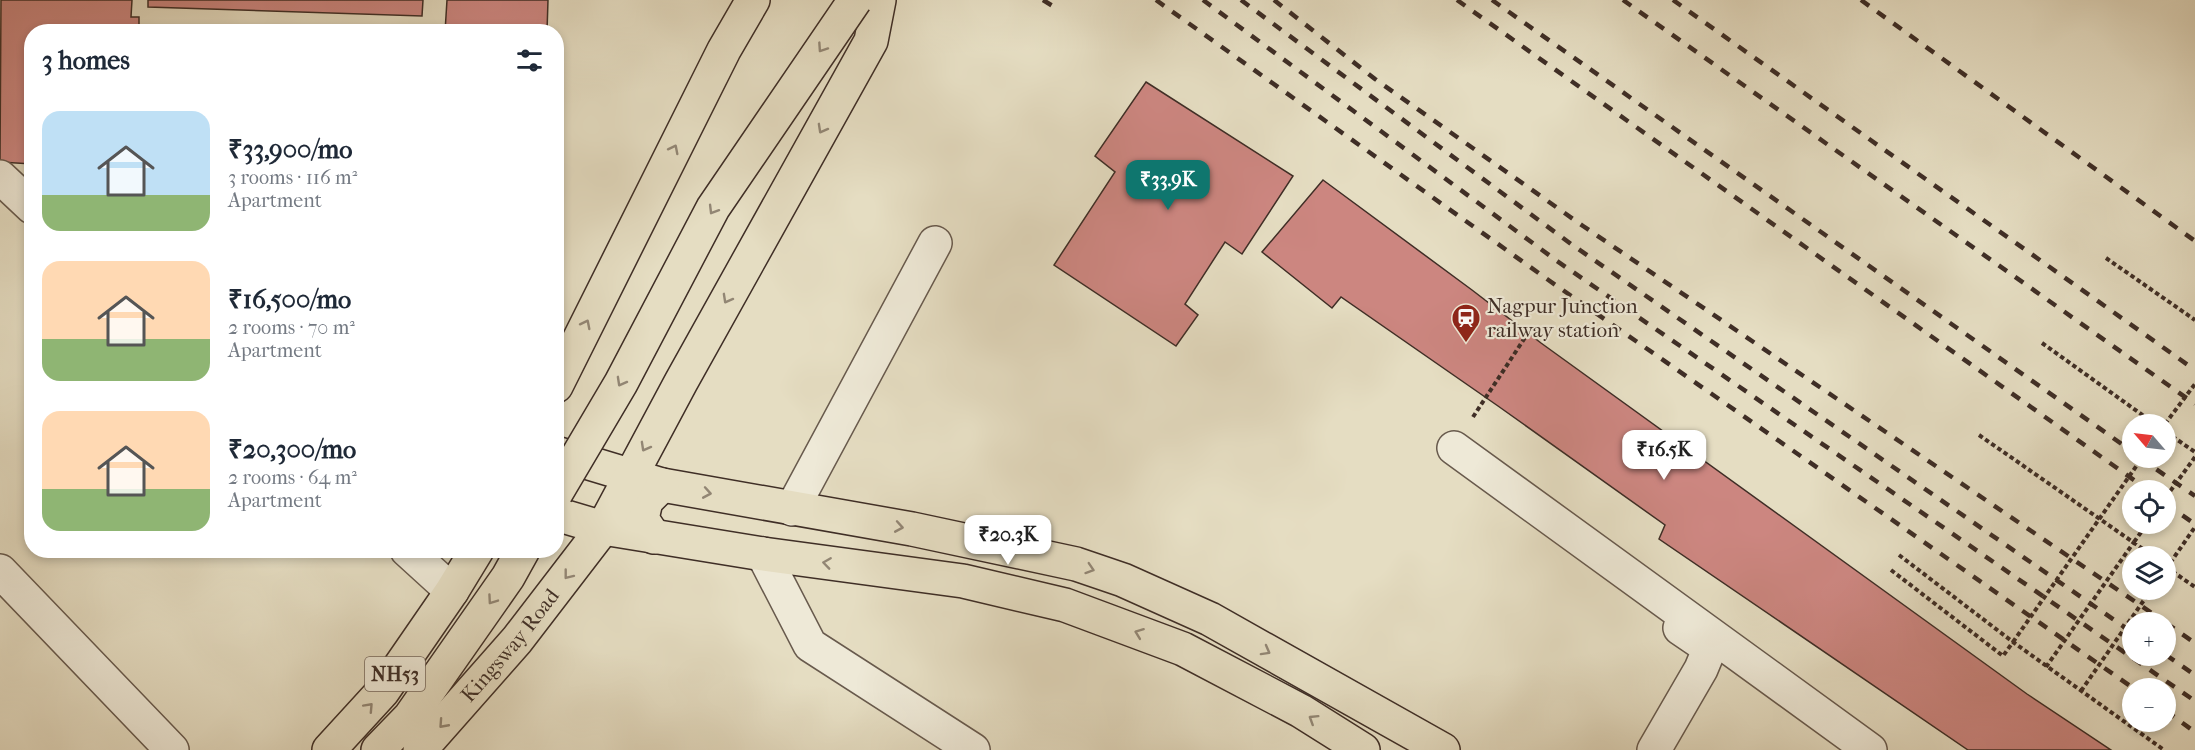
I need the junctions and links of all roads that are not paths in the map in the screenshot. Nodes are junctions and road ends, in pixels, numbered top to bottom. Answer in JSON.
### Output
{"nodes":[{"id":1,"x":753,"y":0,"type":"edge"},
{"id":2,"x":855,"y":0,"type":"edge"},
{"id":3,"x":879,"y":0,"type":"edge"},
{"id":4,"x":0,"y":177,"type":"edge"},
{"id":5,"x":24,"y":200,"type":"edge"},
{"id":6,"x":934,"y":243,"type":"dead end"},
{"id":7,"x":564,"y":369,"type":"edge"},
{"id":8,"x":1454,"y":448,"type":"road end"},
{"id":9,"x":564,"y":455,"type":"edge"},
{"id":10,"x":630,"y":475,"type":"junction"},
{"id":11,"x":564,"y":479,"type":"edge"},
{"id":12,"x":662,"y":485,"type":"junction"},
{"id":13,"x":792,"y":509,"type":"junction"},
{"id":14,"x":564,"y":516,"type":"edge"},
{"id":15,"x":603,"y":528,"type":"junction"},
{"id":16,"x":654,"y":537,"type":"junction"},
{"id":17,"x":763,"y":554,"type":"junction"},
{"id":18,"x":416,"y":558,"type":"edge"},
{"id":19,"x":472,"y":558,"type":"edge"},
{"id":20,"x":519,"y":558,"type":"edge"},
{"id":21,"x":0,"y":571,"type":"edge"},
{"id":22,"x":1645,"y":588,"type":"junction"},
{"id":23,"x":452,"y":591,"type":"junction"},
{"id":24,"x":172,"y":750,"type":"edge"},
{"id":25,"x":329,"y":750,"type":"edge"},
{"id":26,"x":378,"y":750,"type":"edge"},
{"id":27,"x":420,"y":750,"type":"edge"},
{"id":28,"x":973,"y":750,"type":"edge"},
{"id":29,"x":1363,"y":750,"type":"edge"},
{"id":30,"x":1443,"y":750,"type":"edge"},
{"id":31,"x":1654,"y":750,"type":"edge"},
{"id":32,"x":1870,"y":750,"type":"edge"}],
"edges":[{"from":7,"to":1,"type":"main road","one_way":true},
{"from":2,"to":11,"type":"main road","one_way":true,"bridge":true},
{"from":3,"to":10,"type":"main road","name":"Kingsway Road","one_way":true},
{"from":4,"to":5,"type":"street"},
{"from":6,"to":13,"type":"street"},
{"from":8,"to":22,"type":"street"},
{"from":9,"to":10,"type":"main road"},
{"from":10,"to":12,"type":"main road"},
{"from":10,"to":15,"type":"main road","name":"Kingsway Road"},
{"from":12,"to":13,"type":"main road","one_way":true},
{"from":12,"to":16,"type":"main road"},
{"from":13,"to":30,"type":"main road","one_way":true},
{"from":14,"to":15,"type":"main road"},
{"from":15,"to":16,"type":"main road"},
{"from":15,"to":27,"type":"main road","name":"Kingsway Road","one_way":true},
{"from":16,"to":17,"type":"main road"},
{"from":17,"to":28,"type":"street"},
{"from":29,"to":17,"type":"main road","one_way":true},
{"from":18,"to":23,"type":"street"},
{"from":19,"to":23,"type":"main road","number":"NH53"},
{"from":20,"to":26,"type":"main road","one_way":true},
{"from":21,"to":24,"type":"street"},
{"from":22,"to":31,"type":"street"},
{"from":22,"to":32,"type":"street"},
{"from":25,"to":23,"type":"main road","number":"NH53","one_way":true}]}
